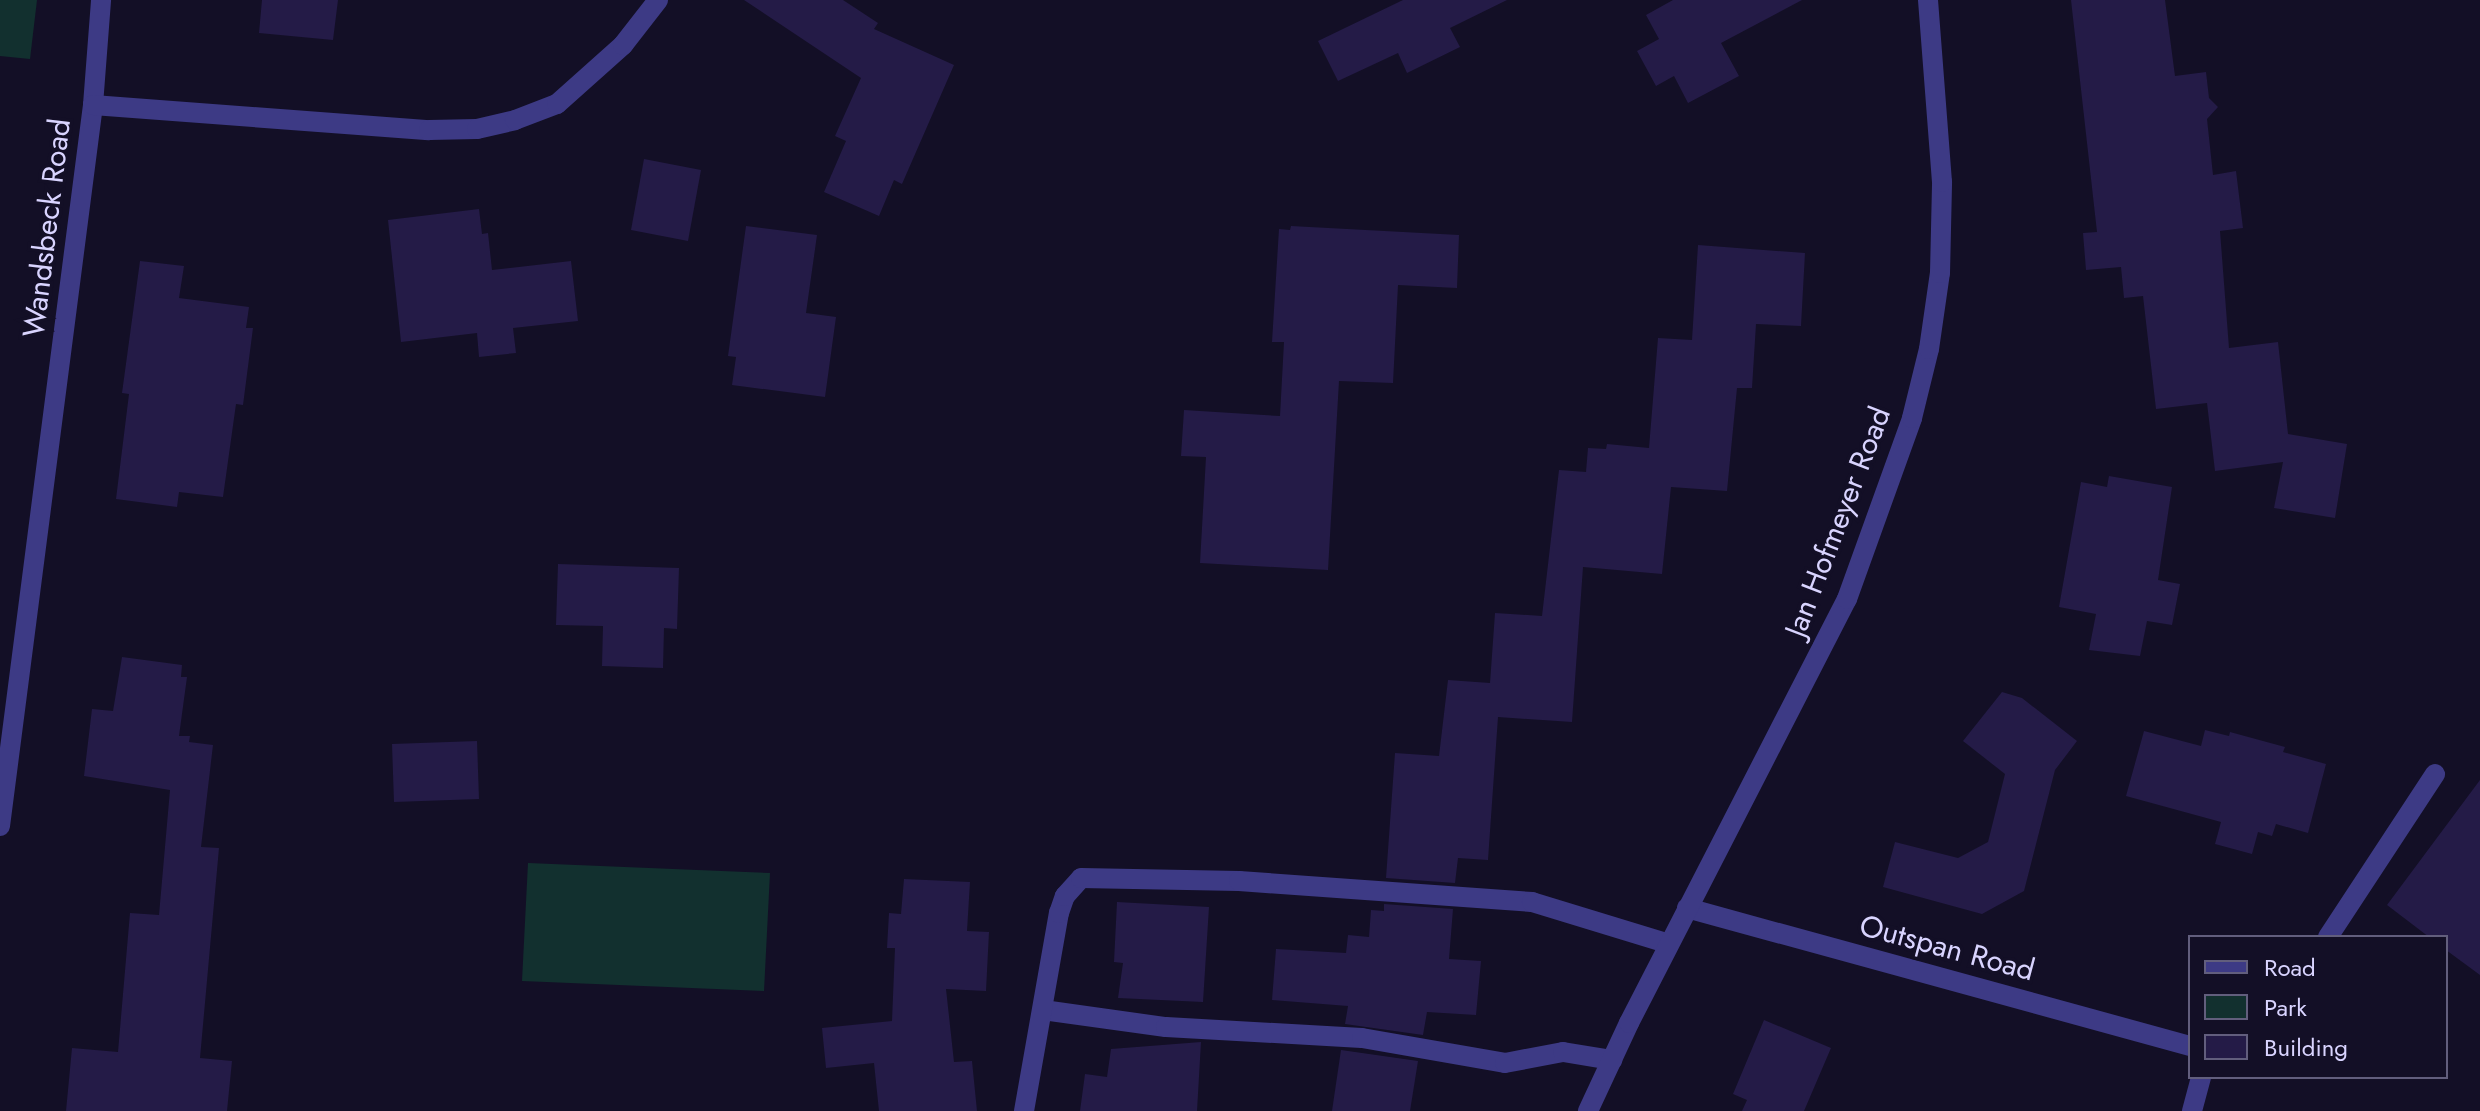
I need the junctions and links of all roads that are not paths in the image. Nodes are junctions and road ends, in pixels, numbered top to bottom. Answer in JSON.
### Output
{"nodes":[{"id":1,"x":101,"y":0,"type":"edge"},
{"id":2,"x":658,"y":0,"type":"edge"},
{"id":3,"x":1928,"y":0,"type":"edge"},
{"id":4,"x":93,"y":105,"type":"junction"},
{"id":5,"x":2435,"y":774,"type":"dead end"},
{"id":6,"x":0,"y":826,"type":"edge"},
{"id":7,"x":1687,"y":908,"type":"junction"},
{"id":8,"x":2329,"y":935,"type":"edge"},
{"id":9,"x":1669,"y":944,"type":"junction"},
{"id":10,"x":1043,"y":1010,"type":"junction"},
{"id":11,"x":2188,"y":1045,"type":"edge"},
{"id":12,"x":1612,"y":1060,"type":"junction"},
{"id":13,"x":2200,"y":1079,"type":"edge"},
{"id":14,"x":1024,"y":1111,"type":"edge"},
{"id":15,"x":1588,"y":1111,"type":"edge"},
{"id":16,"x":2192,"y":1111,"type":"edge"}],
"edges":[{"from":1,"to":4,"type":"street"},
{"from":2,"to":4,"type":"street","name":"Wandsbeck Road"},
{"from":3,"to":7,"type":"street","name":"Jan Hofmeyer Road"},
{"from":4,"to":6,"type":"street","name":"Wandsbeck Road"},
{"from":5,"to":8,"type":"street"},
{"from":7,"to":9,"type":"street","name":"Jan Hofmeyer Road"},
{"from":7,"to":11,"type":"street","name":"Outspan Road"},
{"from":9,"to":10,"type":"street"},
{"from":9,"to":12,"type":"street","name":"Jan Hofmeyer Road"},
{"from":10,"to":12,"type":"street"},
{"from":10,"to":14,"type":"street"},
{"from":12,"to":15,"type":"street","name":"Jan Hofmeyer Road"},
{"from":13,"to":16,"type":"street"}]}
